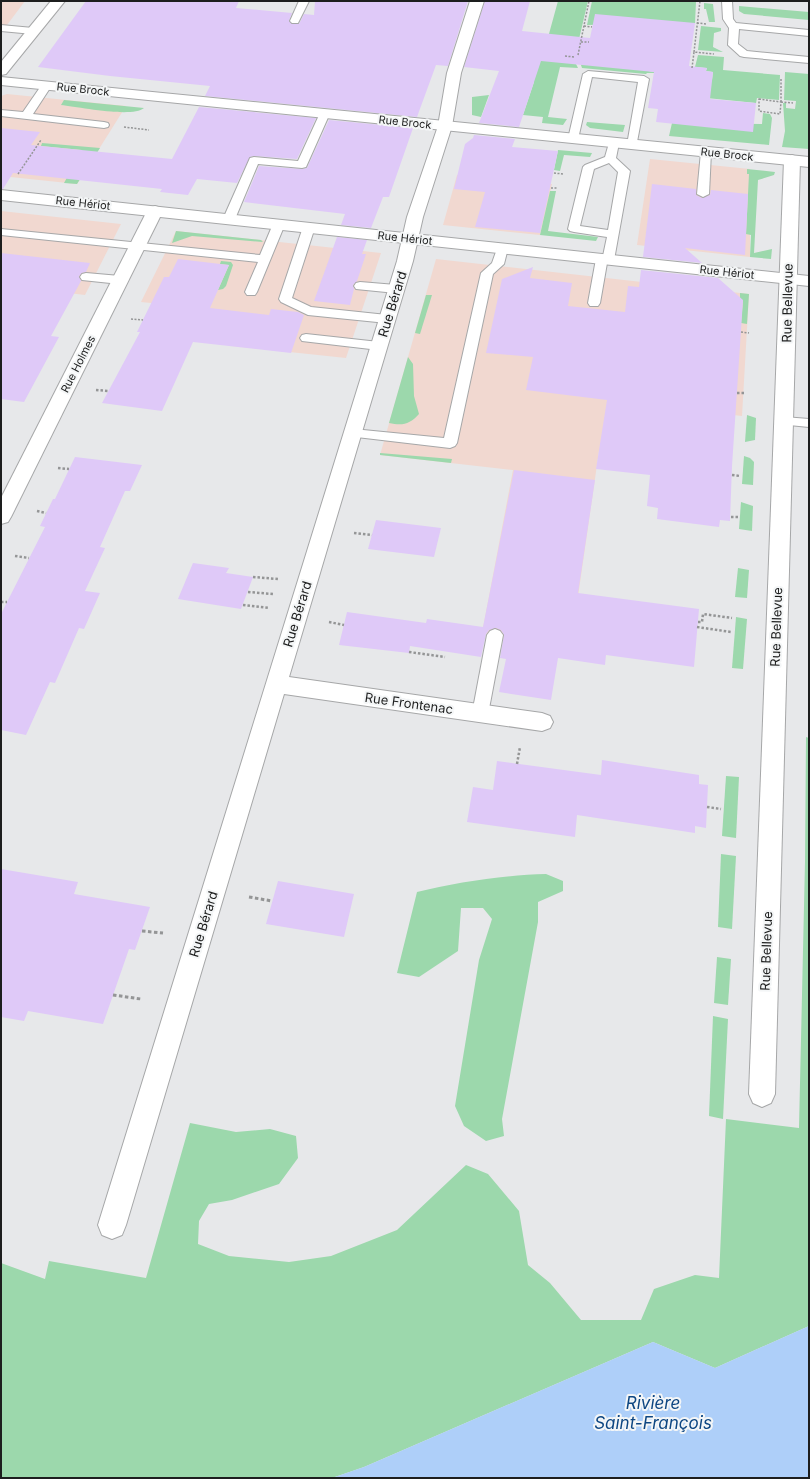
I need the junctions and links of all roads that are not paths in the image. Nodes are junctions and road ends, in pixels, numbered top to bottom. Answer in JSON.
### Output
{"nodes":[{"id":1,"x":58,"y":1,"type":"edge"},
{"id":2,"x":304,"y":1,"type":"edge"},
{"id":3,"x":476,"y":1,"type":"edge"},
{"id":4,"x":726,"y":1,"type":"edge"},
{"id":5,"x":295,"y":21,"type":"dead end"},
{"id":6,"x":733,"y":26,"type":"junction"},
{"id":7,"x":1,"y":28,"type":"edge"},
{"id":8,"x":33,"y":31,"type":"junction"},
{"id":9,"x":809,"y":33,"type":"edge"},
{"id":10,"x":809,"y":60,"type":"edge"},
{"id":11,"x":1,"y":70,"type":"edge"},
{"id":12,"x":1,"y":81,"type":"edge"},
{"id":13,"x":47,"y":85,"type":"junction"},
{"id":14,"x":1,"y":114,"type":"edge"},
{"id":15,"x":325,"y":114,"type":"junction"},
{"id":16,"x":26,"y":116,"type":"junction"},
{"id":17,"x":104,"y":125,"type":"dead end"},
{"id":18,"x":445,"y":126,"type":"junction"},
{"id":19,"x":573,"y":139,"type":"junction"},
{"id":20,"x":614,"y":143,"type":"junction"},
{"id":21,"x":632,"y":145,"type":"junction"},
{"id":22,"x":706,"y":152,"type":"junction"},
{"id":23,"x":610,"y":159,"type":"junction"},
{"id":24,"x":792,"y":160,"type":"junction"},
{"id":25,"x":809,"y":162,"type":"edge"},
{"id":26,"x":1,"y":194,"type":"edge"},
{"id":27,"x":702,"y":194,"type":"dead end"},
{"id":28,"x":155,"y":211,"type":"junction"},
{"id":29,"x":228,"y":219,"type":"junction"},
{"id":30,"x":279,"y":224,"type":"junction"},
{"id":31,"x":309,"y":228,"type":"junction"},
{"id":32,"x":1,"y":232,"type":"edge"},
{"id":33,"x":613,"y":234,"type":"junction"},
{"id":34,"x":410,"y":238,"type":"junction"},
{"id":35,"x":137,"y":246,"type":"junction"},
{"id":36,"x":502,"y":248,"type":"junction"},
{"id":37,"x":265,"y":259,"type":"junction"},
{"id":38,"x":605,"y":259,"type":"junction"},
{"id":39,"x":86,"y":277,"type":"dead end"},
{"id":40,"x":788,"y":279,"type":"junction"},
{"id":41,"x":120,"y":280,"type":"junction"},
{"id":42,"x":809,"y":281,"type":"edge"},
{"id":43,"x":360,"y":286,"type":"dead end"},
{"id":44,"x":396,"y":289,"type":"junction"},
{"id":45,"x":251,"y":292,"type":"dead end"},
{"id":46,"x":594,"y":303,"type":"dead end"},
{"id":47,"x":387,"y":319,"type":"junction"},
{"id":48,"x":306,"y":338,"type":"dead end"},
{"id":49,"x":379,"y":346,"type":"junction"},
{"id":50,"x":784,"y":421,"type":"junction"},
{"id":51,"x":809,"y":423,"type":"edge"},
{"id":52,"x":352,"y":433,"type":"junction"},
{"id":53,"x":1,"y":517,"type":"edge"},
{"id":54,"x":495,"y":635,"type":"dead end"},
{"id":55,"x":276,"y":684,"type":"junction"},
{"id":56,"x":480,"y":714,"type":"junction"},
{"id":57,"x":542,"y":722,"type":"dead end"},
{"id":58,"x":762,"y":1094,"type":"dead end"},
{"id":59,"x":112,"y":1225,"type":"dead end"}],
"edges":[{"from":1,"to":8,"type":"street"},
{"from":2,"to":5,"type":"lane"},
{"from":3,"to":18,"type":"street","name":"Rue Bérard"},
{"from":4,"to":6,"type":"lane"},
{"from":6,"to":9,"type":"lane"},
{"from":6,"to":10,"type":"lane"},
{"from":7,"to":8,"type":"lane"},
{"from":8,"to":11,"type":"street"},
{"from":12,"to":13,"type":"street","name":"Rue Brock"},
{"from":13,"to":15,"type":"street","name":"Rue Brock"},
{"from":13,"to":16,"type":"lane"},
{"from":14,"to":16,"type":"lane"},
{"from":15,"to":18,"type":"street","name":"Rue Brock"},
{"from":15,"to":29,"type":"lane"},
{"from":16,"to":17,"type":"lane"},
{"from":18,"to":19,"type":"street","name":"Rue Brock"},
{"from":18,"to":34,"type":"street","name":"Rue Bérard"},
{"from":19,"to":20,"type":"street","name":"Rue Brock"},
{"from":19,"to":21,"type":"lane"},
{"from":20,"to":21,"type":"street","name":"Rue Brock"},
{"from":20,"to":23,"type":"lane"},
{"from":21,"to":22,"type":"street","name":"Rue Brock"},
{"from":22,"to":24,"type":"street","name":"Rue Brock"},
{"from":22,"to":27,"type":"lane"},
{"from":23,"to":33,"type":"lane"},
{"from":23,"to":33,"type":"lane"},
{"from":24,"to":25,"type":"street","name":"Rue Brock"},
{"from":24,"to":40,"type":"street","name":"Rue Bellevue"},
{"from":26,"to":28,"type":"street","name":"Rue Hériot"},
{"from":28,"to":29,"type":"street","name":"Rue Hériot"},
{"from":28,"to":35,"type":"street","name":"Rue Holmes"},
{"from":29,"to":30,"type":"street","name":"Rue Hériot"},
{"from":30,"to":31,"type":"street","name":"Rue Hériot"},
{"from":30,"to":37,"type":"lane"},
{"from":31,"to":34,"type":"street","name":"Rue Hériot"},
{"from":31,"to":47,"type":"lane"},
{"from":32,"to":35,"type":"lane"},
{"from":33,"to":38,"type":"lane"},
{"from":34,"to":36,"type":"street","name":"Rue Hériot"},
{"from":34,"to":44,"type":"street","name":"Rue Bérard"},
{"from":35,"to":37,"type":"lane"},
{"from":35,"to":41,"type":"street","name":"Rue Holmes"},
{"from":36,"to":38,"type":"street","name":"Rue Hériot"},
{"from":36,"to":52,"type":"lane"},
{"from":37,"to":45,"type":"lane"},
{"from":38,"to":40,"type":"street","name":"Rue Hériot"},
{"from":38,"to":46,"type":"lane"},
{"from":39,"to":41,"type":"lane"},
{"from":40,"to":42,"type":"street","name":"Rue Hériot"},
{"from":40,"to":50,"type":"street","name":"Rue Bellevue"},
{"from":41,"to":53,"type":"street","name":"Rue Holmes"},
{"from":43,"to":44,"type":"lane"},
{"from":44,"to":47,"type":"street","name":"Rue Bérard"},
{"from":47,"to":49,"type":"street","name":"Rue Bérard"},
{"from":48,"to":49,"type":"lane"},
{"from":49,"to":52,"type":"street","name":"Rue Bérard"},
{"from":50,"to":51,"type":"lane"},
{"from":50,"to":58,"type":"street","name":"Rue Bellevue"},
{"from":52,"to":55,"type":"street","name":"Rue Bérard"},
{"from":54,"to":56,"type":"lane"},
{"from":55,"to":56,"type":"street","name":"Rue Frontenac"},
{"from":55,"to":59,"type":"street","name":"Rue Bérard"},
{"from":56,"to":57,"type":"street","name":"Rue Frontenac"}]}
